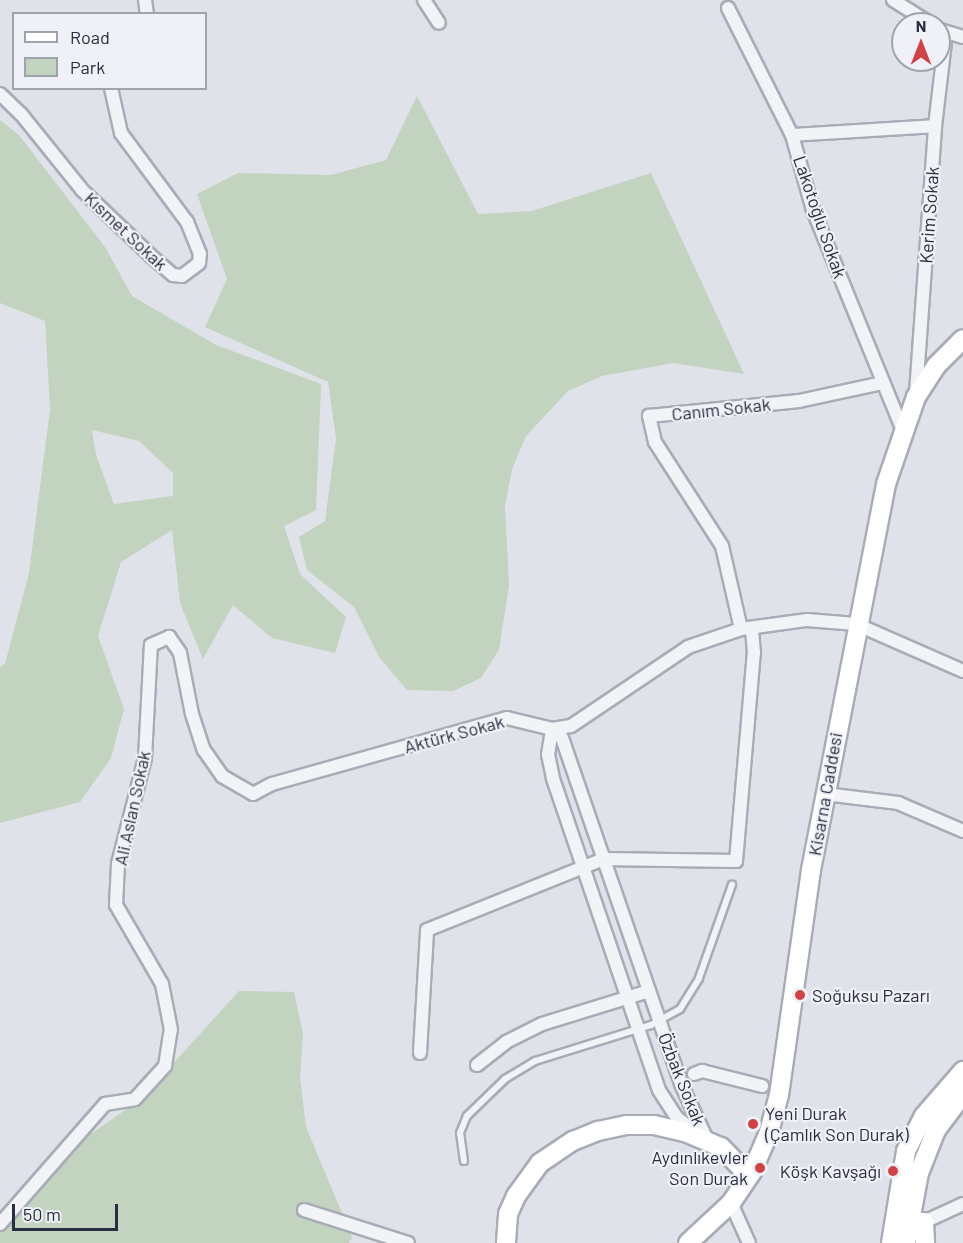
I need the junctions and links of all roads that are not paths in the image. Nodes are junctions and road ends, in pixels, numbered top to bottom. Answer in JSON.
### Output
{"nodes":[{"id":1,"x":424,"y":0,"type":"edge"},
{"id":2,"x":893,"y":0,"type":"edge"},
{"id":3,"x":728,"y":8,"type":"dead end"},
{"id":4,"x":912,"y":12,"type":"edge"},
{"id":5,"x":439,"y":23,"type":"dead end"},
{"id":6,"x":939,"y":72,"type":"edge"},
{"id":7,"x":111,"y":90,"type":"edge"},
{"id":8,"x":0,"y":94,"type":"edge"},
{"id":9,"x":935,"y":126,"type":"junction"},
{"id":10,"x":792,"y":135,"type":"junction"},
{"id":11,"x":963,"y":339,"type":"edge"},
{"id":12,"x":883,"y":383,"type":"junction"},
{"id":13,"x":916,"y":397,"type":"junction"},
{"id":14,"x":903,"y":430,"type":"junction"},
{"id":15,"x":856,"y":624,"type":"junction"},
{"id":16,"x":747,"y":629,"type":"junction"},
{"id":17,"x":169,"y":637,"type":"joint"},
{"id":18,"x":963,"y":671,"type":"edge"},
{"id":19,"x":552,"y":729,"type":"junction"},
{"id":20,"x":825,"y":794,"type":"junction"},
{"id":21,"x":963,"y":831,"type":"edge"},
{"id":22,"x":604,"y":860,"type":"junction"},
{"id":23,"x":584,"y":867,"type":"junction"},
{"id":24,"x":732,"y":885,"type":"dead end"},
{"id":25,"x":649,"y":991,"type":"junction"},
{"id":26,"x":627,"y":997,"type":"junction"},
{"id":27,"x":660,"y":1021,"type":"junction"},
{"id":28,"x":638,"y":1029,"type":"junction"},
{"id":29,"x":420,"y":1053,"type":"dead end"},
{"id":30,"x":477,"y":1065,"type":"dead end"},
{"id":31,"x":963,"y":1071,"type":"edge"},
{"id":32,"x":694,"y":1074,"type":"dead end"},
{"id":33,"x":762,"y":1086,"type":"dead end"},
{"id":34,"x":963,"y":1094,"type":"edge"},
{"id":35,"x":708,"y":1142,"type":"junction"},
{"id":36,"x":464,"y":1161,"type":"dead end"},
{"id":37,"x":749,"y":1176,"type":"junction"},
{"id":38,"x":731,"y":1203,"type":"junction"},
{"id":39,"x":963,"y":1204,"type":"edge"},
{"id":40,"x":304,"y":1210,"type":"dead end"},
{"id":41,"x":908,"y":1222,"type":"junction"},
{"id":42,"x":0,"y":1224,"type":"edge"},
{"id":43,"x":408,"y":1243,"type":"edge"},
{"id":44,"x":506,"y":1243,"type":"edge"},
{"id":45,"x":688,"y":1243,"type":"edge"},
{"id":46,"x":749,"y":1243,"type":"edge"},
{"id":47,"x":891,"y":1243,"type":"edge"},
{"id":48,"x":906,"y":1243,"type":"edge"},
{"id":49,"x":925,"y":1243,"type":"edge"}],
"edges":[{"from":1,"to":5,"type":"street"},
{"from":2,"to":4,"type":"street"},
{"from":3,"to":10,"type":"street","name":"Lakotoğlu Sokak"},
{"from":6,"to":9,"type":"street","name":"Kerim Sokak"},
{"from":7,"to":8,"type":"street","name":"Kısmet Sokak"},
{"from":9,"to":10,"type":"street"},
{"from":9,"to":13,"type":"street","name":"Kerim Sokak"},
{"from":10,"to":12,"type":"street","name":"Lakotoğlu Sokak"},
{"from":11,"to":13,"type":"street","name":"Kisarna Caddesi"},
{"from":12,"to":14,"type":"street","name":"Lakotoğlu Sokak"},
{"from":12,"to":16,"type":"street","name":"Canım Sokak"},
{"from":13,"to":14,"type":"street","name":"Kisarna Caddesi"},
{"from":14,"to":15,"type":"street","name":"Kisarna Caddesi"},
{"from":15,"to":16,"type":"street"},
{"from":15,"to":18,"type":"street"},
{"from":15,"to":20,"type":"street","name":"Kisarna Caddesi"},
{"from":16,"to":19,"type":"street"},
{"from":16,"to":22,"type":"street"},
{"from":17,"to":19,"type":"street","name":"Aktürk Sokak"},
{"from":17,"to":42,"type":"street","name":"Ali Aslan Sokak"},
{"from":19,"to":22,"type":"street","name":"Özbak Sokak"},
{"from":19,"to":23,"type":"street","name":"Özbak Sokak"},
{"from":20,"to":21,"type":"street"},
{"from":20,"to":37,"type":"street","name":"Kisarna Caddesi"},
{"from":22,"to":23,"type":"street"},
{"from":22,"to":25,"type":"street","name":"Özbak Sokak"},
{"from":23,"to":26,"type":"street","name":"Özbak Sokak"},
{"from":23,"to":29,"type":"street"},
{"from":24,"to":27,"type":"lane"},
{"from":25,"to":26,"type":"street"},
{"from":25,"to":27,"type":"street","name":"Özbak Sokak"},
{"from":26,"to":28,"type":"street","name":"Özbak Sokak"},
{"from":26,"to":30,"type":"street"},
{"from":27,"to":28,"type":"lane"},
{"from":27,"to":35,"type":"street","name":"Özbak Sokak"},
{"from":28,"to":35,"type":"street","name":"Özbak Sokak"},
{"from":28,"to":36,"type":"lane"},
{"from":31,"to":41,"type":"street"},
{"from":32,"to":33,"type":"street"},
{"from":34,"to":41,"type":"street"},
{"from":35,"to":37,"type":"street"},
{"from":35,"to":44,"type":"street"},
{"from":37,"to":38,"type":"street","name":"Kisarna Caddesi"},
{"from":38,"to":45,"type":"street","name":"Kisarna Caddesi"},
{"from":38,"to":46,"type":"street"},
{"from":39,"to":41,"type":"street"},
{"from":40,"to":43,"type":"street"},
{"from":41,"to":47,"type":"street"},
{"from":41,"to":48,"type":"street"},
{"from":41,"to":49,"type":"street"}]}
